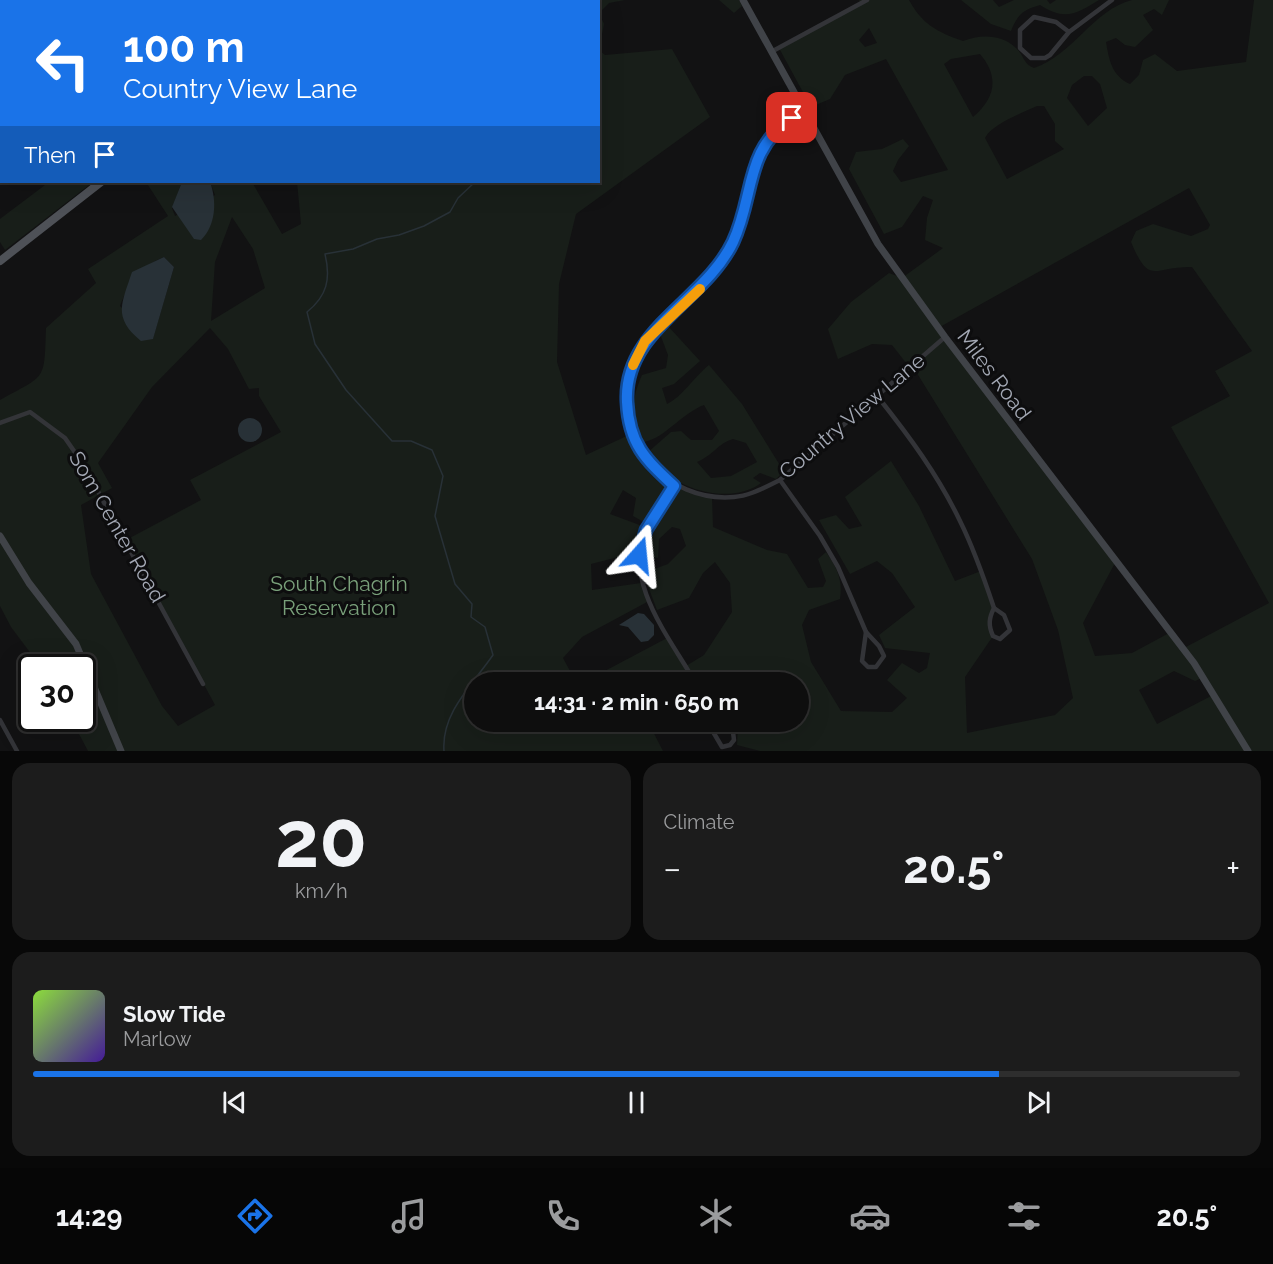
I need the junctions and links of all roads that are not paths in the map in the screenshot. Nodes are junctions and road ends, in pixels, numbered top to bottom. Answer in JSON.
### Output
{"nodes":[{"id":1,"x":743,"y":0,"type":"edge"},
{"id":2,"x":867,"y":0,"type":"edge"},
{"id":3,"x":1112,"y":0,"type":"edge"},
{"id":4,"x":1069,"y":32,"type":"junction"},
{"id":5,"x":771,"y":52,"type":"junction"},
{"id":6,"x":803,"y":110,"type":"junction"},
{"id":7,"x":100,"y":183,"type":"edge"},
{"id":8,"x":0,"y":261,"type":"edge"},
{"id":9,"x":945,"y":337,"type":"junction"},
{"id":10,"x":878,"y":397,"type":"junction"},
{"id":11,"x":0,"y":423,"type":"edge"},
{"id":12,"x":780,"y":480,"type":"junction"},
{"id":13,"x":674,"y":486,"type":"junction"},
{"id":14,"x":0,"y":536,"type":"edge"},
{"id":15,"x":994,"y":608,"type":"junction"},
{"id":16,"x":866,"y":633,"type":"junction"},
{"id":17,"x":688,"y":672,"type":"edge"},
{"id":18,"x":203,"y":684,"type":"dead end"},
{"id":19,"x":0,"y":720,"type":"edge"},
{"id":20,"x":713,"y":732,"type":"edge"},
{"id":21,"x":733,"y":732,"type":"edge"},
{"id":22,"x":17,"y":751,"type":"edge"},
{"id":23,"x":121,"y":751,"type":"edge"},
{"id":24,"x":1248,"y":751,"type":"edge"}],
"edges":[{"from":1,"to":5,"type":"main road","name":"Miles Road"},
{"from":2,"to":5,"type":"street"},
{"from":3,"to":4,"type":"street"},
{"from":4,"to":4,"type":"street"},
{"from":5,"to":6,"type":"main road","name":"Miles Road"},
{"from":6,"to":9,"type":"main road","name":"Miles Road"},
{"from":6,"to":13,"type":"street","name":"Country View Lane"},
{"from":7,"to":8,"type":"main road"},
{"from":9,"to":10,"type":"street","name":"Country View Lane"},
{"from":9,"to":24,"type":"main road","name":"Miles Road"},
{"from":10,"to":12,"type":"street","name":"Country View Lane"},
{"from":10,"to":15,"type":"street"},
{"from":11,"to":18,"type":"street","name":"Som Center Road"},
{"from":12,"to":13,"type":"street","name":"Country View Lane"},
{"from":12,"to":16,"type":"street"},
{"from":13,"to":17,"type":"street"},
{"from":14,"to":23,"type":"main road"},
{"from":15,"to":15,"type":"street"},
{"from":16,"to":16,"type":"street"},
{"from":19,"to":22,"type":"street"},
{"from":20,"to":21,"type":"street"}]}
